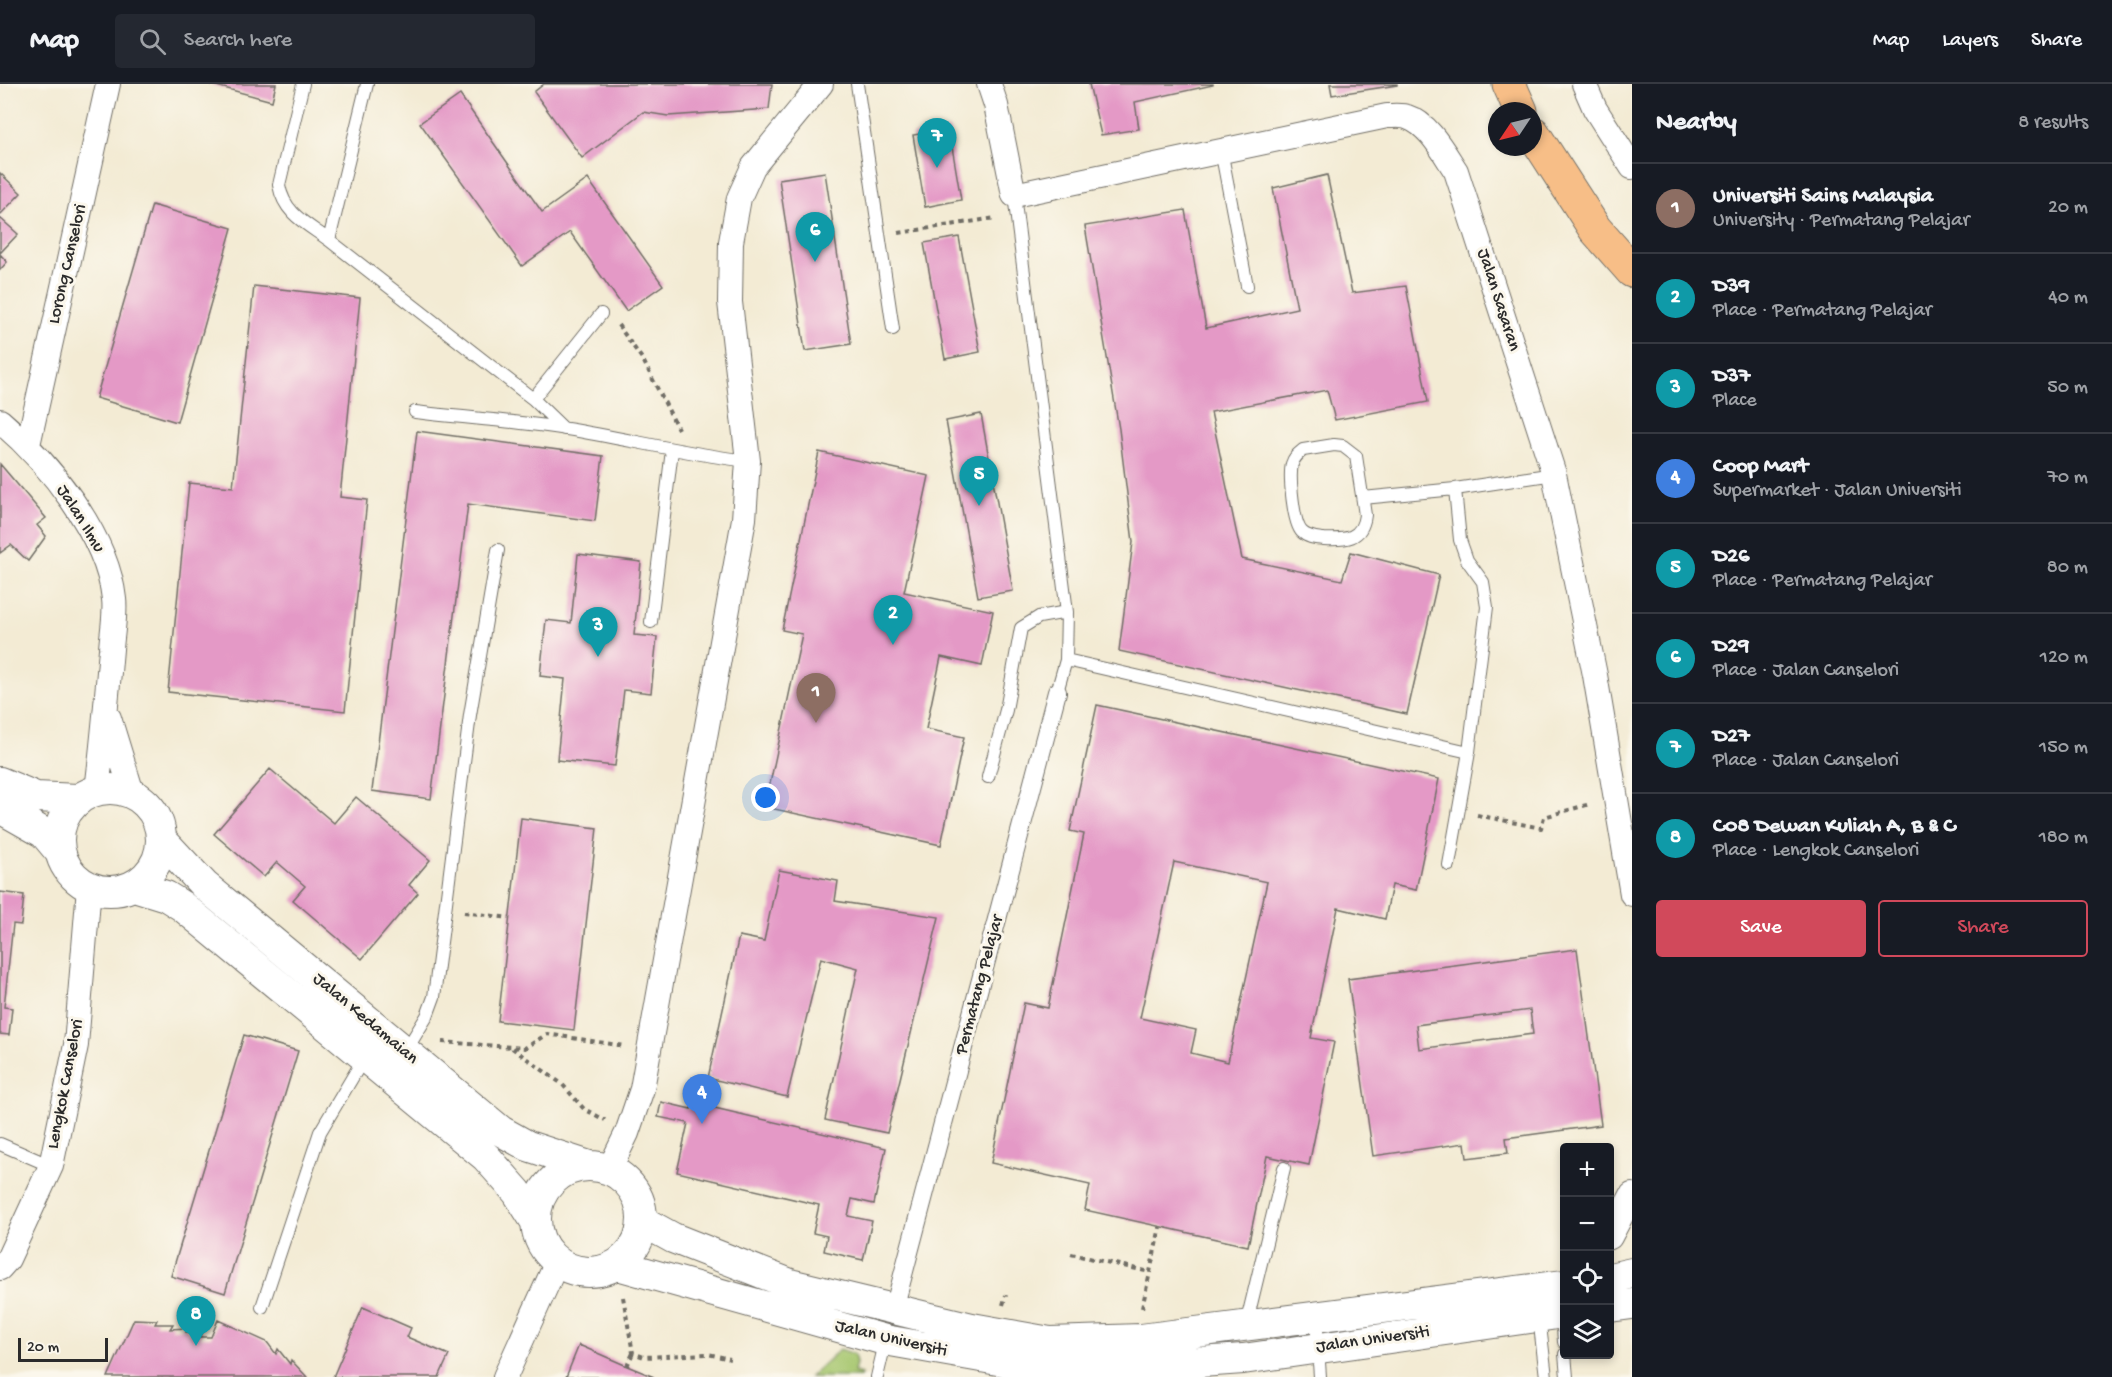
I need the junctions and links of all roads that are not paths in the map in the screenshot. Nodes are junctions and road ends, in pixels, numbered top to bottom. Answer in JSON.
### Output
{"nodes":[{"id":1,"x":108,"y":84,"type":"edge"},
{"id":2,"x":303,"y":84,"type":"edge"},
{"id":3,"x":367,"y":84,"type":"edge"},
{"id":4,"x":821,"y":84,"type":"edge"},
{"id":5,"x":857,"y":84,"type":"edge"},
{"id":6,"x":989,"y":84,"type":"edge"},
{"id":7,"x":1509,"y":84,"type":"edge"},
{"id":8,"x":1584,"y":84,"type":"edge"},
{"id":9,"x":1517,"y":102,"type":"edge"},
{"id":10,"x":1542,"y":147,"type":"edge"},
{"id":11,"x":1221,"y":150,"type":"junction"},
{"id":12,"x":1632,"y":167,"type":"edge"},
{"id":13,"x":1014,"y":195,"type":"junction"},
{"id":14,"x":329,"y":240,"type":"junction"},
{"id":15,"x":1632,"y":271,"type":"edge"},
{"id":16,"x":1247,"y":286,"type":"dead end"},
{"id":17,"x":601,"y":314,"type":"dead end"},
{"id":18,"x":893,"y":329,"type":"dead end"},
{"id":19,"x":533,"y":399,"type":"junction"},
{"id":20,"x":415,"y":412,"type":"dead end"},
{"id":21,"x":0,"y":421,"type":"edge"},
{"id":22,"x":564,"y":429,"type":"junction"},
{"id":23,"x":28,"y":445,"type":"junction"},
{"id":24,"x":672,"y":450,"type":"junction"},
{"id":25,"x":748,"y":461,"type":"junction"},
{"id":26,"x":1554,"y":474,"type":"junction"},
{"id":27,"x":1455,"y":489,"type":"junction"},
{"id":28,"x":1363,"y":498,"type":"junction"},
{"id":29,"x":498,"y":550,"type":"dead end"},
{"id":30,"x":1067,"y":612,"type":"junction"},
{"id":31,"x":651,"y":622,"type":"dead end"},
{"id":32,"x":1066,"y":660,"type":"junction"},
{"id":33,"x":1057,"y":692,"type":"joint"},
{"id":34,"x":106,"y":710,"type":"junction"},
{"id":35,"x":1469,"y":752,"type":"junction"},
{"id":36,"x":988,"y":777,"type":"dead end"},
{"id":37,"x":0,"y":782,"type":"edge"},
{"id":38,"x":132,"y":793,"type":"junction"},
{"id":39,"x":87,"y":795,"type":"junction"},
{"id":40,"x":0,"y":808,"type":"edge"},
{"id":41,"x":162,"y":840,"type":"junction"},
{"id":42,"x":60,"y":852,"type":"junction"},
{"id":43,"x":1449,"y":865,"type":"dead end"},
{"id":44,"x":134,"y":886,"type":"junction"},
{"id":45,"x":89,"y":887,"type":"junction"},
{"id":46,"x":1632,"y":894,"type":"edge"},
{"id":47,"x":405,"y":1053,"type":"junction"},
{"id":48,"x":365,"y":1057,"type":"junction"},
{"id":49,"x":0,"y":1144,"type":"edge"},
{"id":50,"x":51,"y":1166,"type":"junction"},
{"id":51,"x":599,"y":1168,"type":"junction"},
{"id":52,"x":1284,"y":1168,"type":"dead end"},
{"id":53,"x":1632,"y":1195,"type":"edge"},
{"id":54,"x":642,"y":1221,"type":"junction"},
{"id":55,"x":536,"y":1222,"type":"junction"},
{"id":56,"x":1614,"y":1229,"type":"edge"},
{"id":57,"x":557,"y":1262,"type":"junction"},
{"id":58,"x":618,"y":1264,"type":"junction"},
{"id":59,"x":0,"y":1268,"type":"edge"},
{"id":60,"x":1632,"y":1274,"type":"edge"},
{"id":61,"x":1614,"y":1277,"type":"edge"},
{"id":62,"x":1632,"y":1304,"type":"edge"},
{"id":63,"x":1614,"y":1306,"type":"edge"},
{"id":64,"x":262,"y":1307,"type":"dead end"},
{"id":65,"x":894,"y":1309,"type":"junction"},
{"id":66,"x":1559,"y":1314,"type":"edge"},
{"id":67,"x":1316,"y":1317,"type":"junction"},
{"id":68,"x":1246,"y":1326,"type":"junction"},
{"id":69,"x":885,"y":1340,"type":"junction"},
{"id":70,"x":1320,"y":1348,"type":"junction"},
{"id":71,"x":1565,"y":1359,"type":"edge"},
{"id":72,"x":505,"y":1377,"type":"edge"},
{"id":73,"x":877,"y":1377,"type":"edge"},
{"id":74,"x":1320,"y":1377,"type":"edge"},
{"id":75,"x":1546,"y":1377,"type":"edge"},
{"id":76,"x":1567,"y":1377,"type":"edge"}],
"edges":[{"from":1,"to":23,"type":"street","name":"Lorong Canselori"},
{"from":2,"to":14,"type":"lane"},
{"from":3,"to":14,"type":"lane"},
{"from":4,"to":25,"type":"street"},
{"from":5,"to":18,"type":"lane"},
{"from":6,"to":13,"type":"street"},
{"from":7,"to":9,"type":"main road"},
{"from":8,"to":12,"type":"street"},
{"from":10,"to":15,"type":"main road"},
{"from":11,"to":13,"type":"street","name":"Jalan Sasaran"},
{"from":11,"to":16,"type":"lane"},
{"from":11,"to":26,"type":"street","name":"Jalan Sasaran"},
{"from":13,"to":30,"type":"lane","name":"Permatang Pelajar"},
{"from":14,"to":19,"type":"lane"},
{"from":17,"to":19,"type":"lane"},
{"from":19,"to":22,"type":"lane"},
{"from":20,"to":22,"type":"lane"},
{"from":21,"to":23,"type":"street","name":"Jalan Ilmu"},
{"from":22,"to":24,"type":"lane"},
{"from":23,"to":34,"type":"street","name":"Jalan Ilmu"},
{"from":24,"to":25,"type":"lane"},
{"from":24,"to":31,"type":"lane"},
{"from":25,"to":51,"type":"street"},
{"from":26,"to":27,"type":"lane"},
{"from":26,"to":46,"type":"street","name":"Jalan Sasaran"},
{"from":27,"to":28,"type":"lane"},
{"from":27,"to":35,"type":"lane"},
{"from":28,"to":28,"type":"lane"},
{"from":29,"to":47,"type":"lane"},
{"from":30,"to":32,"type":"lane","name":"Permatang Pelajar"},
{"from":30,"to":36,"type":"lane"},
{"from":32,"to":33,"type":"lane","name":"Permatang Pelajar"},
{"from":32,"to":35,"type":"lane"},
{"from":33,"to":65,"type":"street","name":"Permatang Pelajar"},
{"from":34,"to":38,"type":"street","name":"Jalan Ilmu"},
{"from":34,"to":39,"type":"street","name":"Jalan Ilmu"},
{"from":35,"to":43,"type":"lane"},
{"from":37,"to":39,"type":"street"},
{"from":38,"to":39,"type":"street"},
{"from":38,"to":41,"type":"street"},
{"from":39,"to":42,"type":"street"},
{"from":40,"to":42,"type":"street"},
{"from":41,"to":44,"type":"street"},
{"from":41,"to":47,"type":"street","name":"Jalan Kedamaian"},
{"from":42,"to":45,"type":"street"},
{"from":44,"to":45,"type":"street"},
{"from":44,"to":48,"type":"street","name":"Jalan Kedamaian"},
{"from":45,"to":50,"type":"street","name":"Lengkok Canselori"},
{"from":47,"to":51,"type":"street","name":"Jalan Kedamaian"},
{"from":48,"to":55,"type":"street","name":"Jalan Kedamaian"},
{"from":48,"to":64,"type":"lane"},
{"from":49,"to":50,"type":"lane"},
{"from":50,"to":59,"type":"street","name":"Lengkok Canselori"},
{"from":51,"to":54,"type":"street"},
{"from":51,"to":55,"type":"street"},
{"from":52,"to":68,"type":"lane"},
{"from":53,"to":56,"type":"street"},
{"from":54,"to":58,"type":"street"},
{"from":54,"to":65,"type":"street","name":"Jalan Universiti"},
{"from":55,"to":57,"type":"street"},
{"from":57,"to":58,"type":"street"},
{"from":57,"to":72,"type":"street"},
{"from":58,"to":69,"type":"street","name":"Jalan Universiti"},
{"from":60,"to":61,"type":"street"},
{"from":62,"to":63,"type":"street"},
{"from":65,"to":68,"type":"street","name":"Jalan Universiti"},
{"from":65,"to":69,"type":"lane"},
{"from":66,"to":67,"type":"street","name":"Jalan Universiti"},
{"from":66,"to":70,"type":"street","name":"Jalan Universiti"},
{"from":66,"to":75,"type":"lane"},
{"from":67,"to":68,"type":"street","name":"Jalan Universiti"},
{"from":67,"to":70,"type":"lane"},
{"from":69,"to":70,"type":"street","name":"Jalan Universiti"},
{"from":69,"to":73,"type":"lane"},
{"from":70,"to":74,"type":"lane"},
{"from":71,"to":76,"type":"lane"}]}
